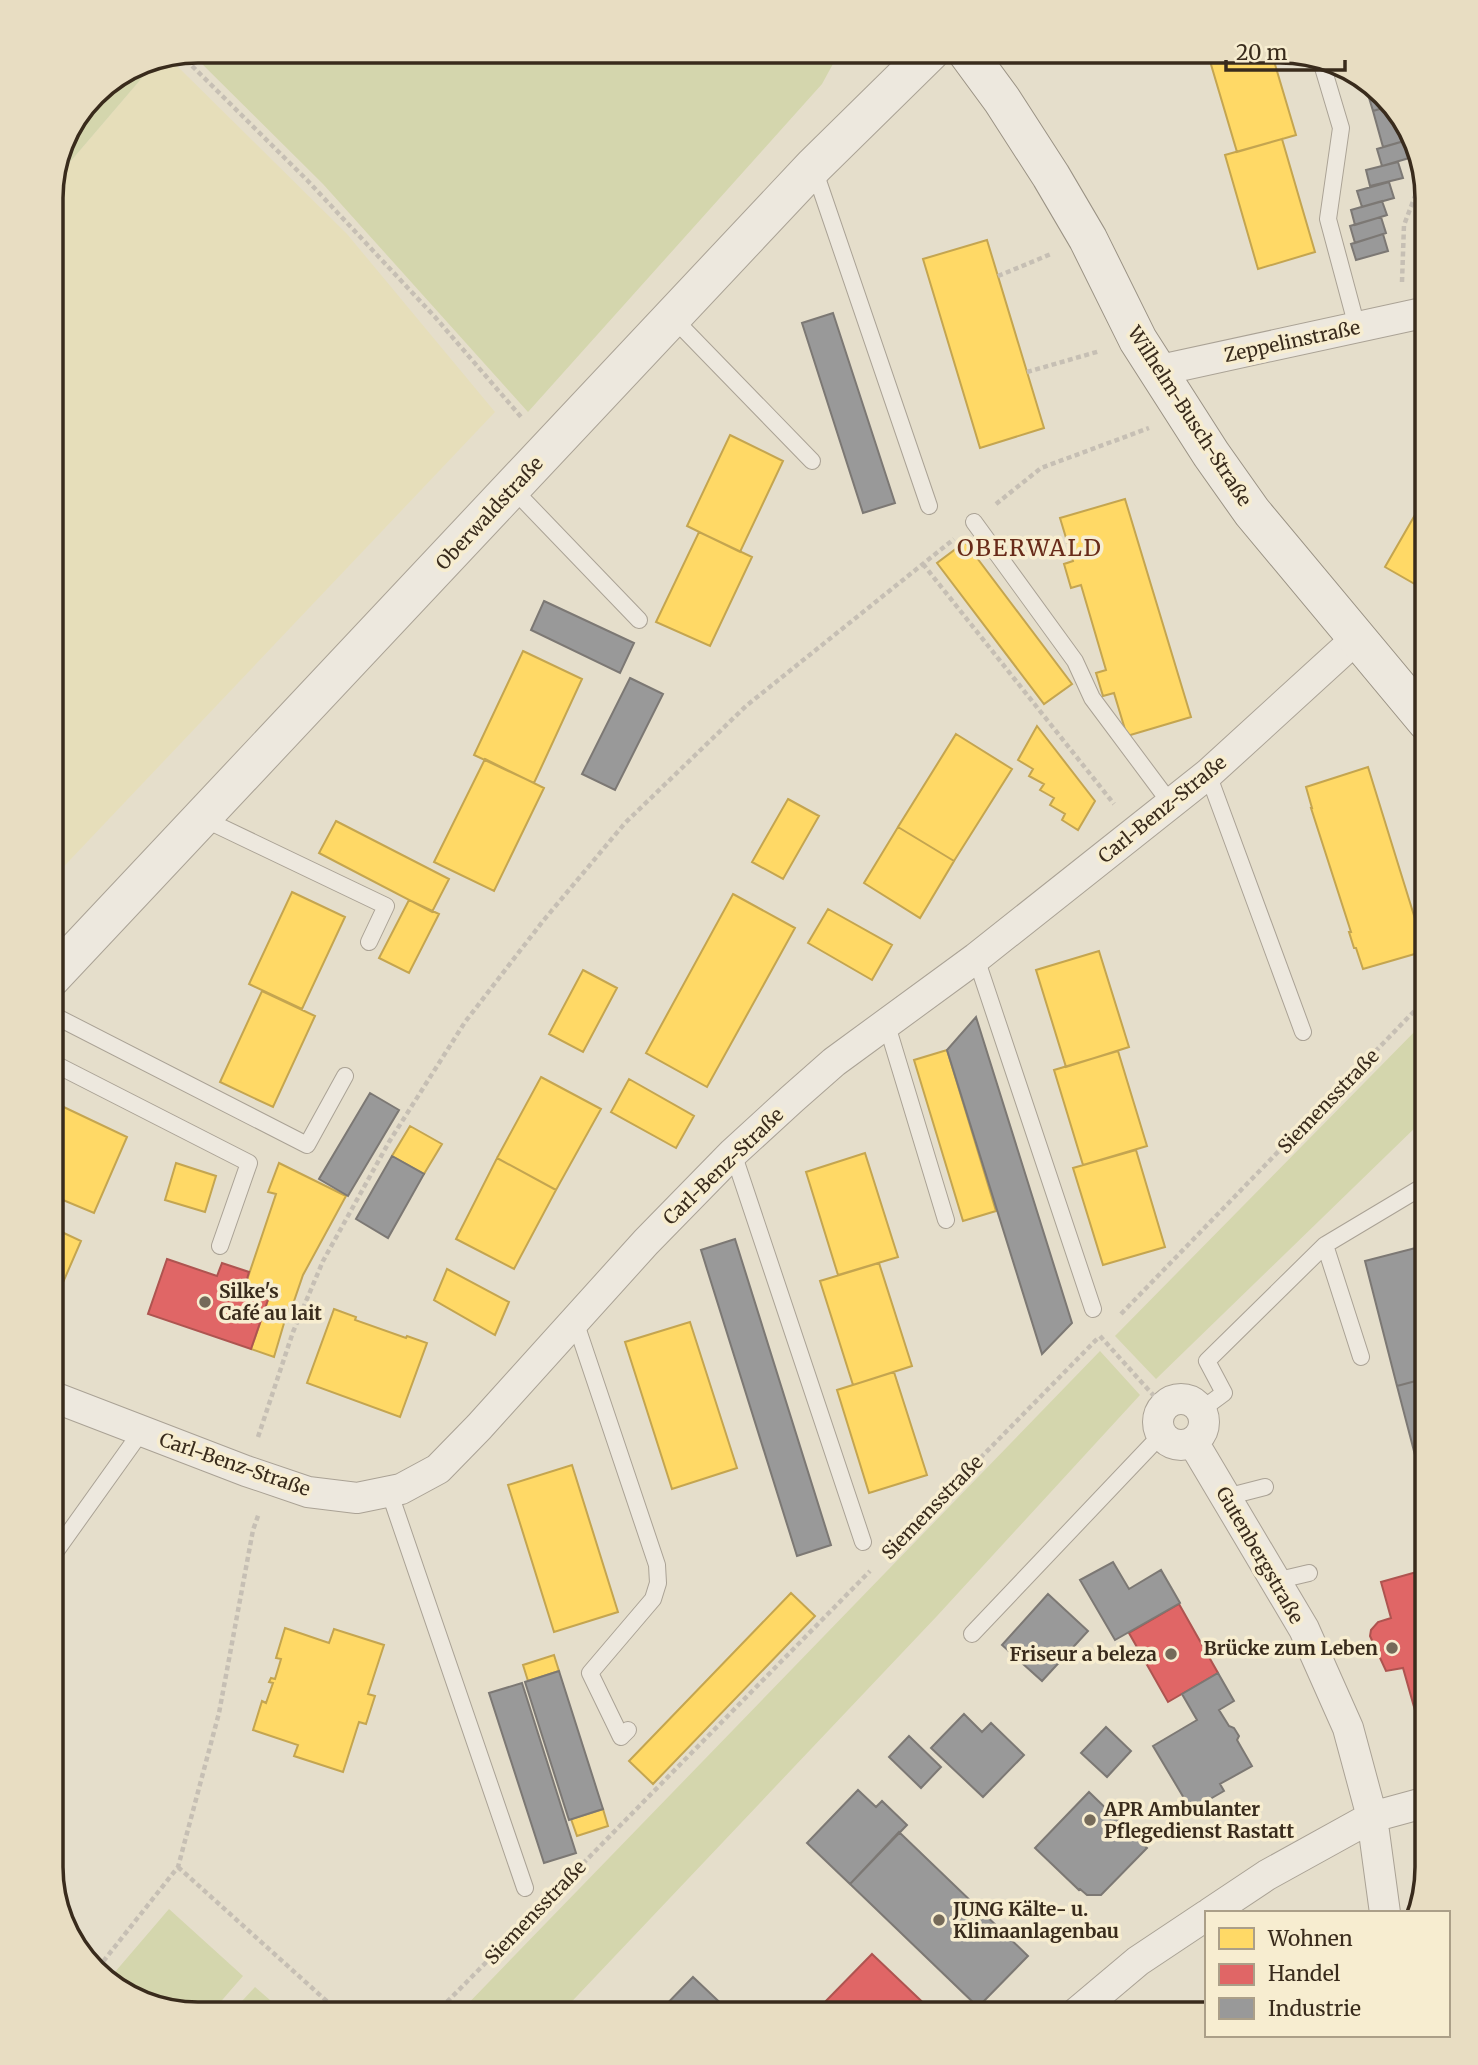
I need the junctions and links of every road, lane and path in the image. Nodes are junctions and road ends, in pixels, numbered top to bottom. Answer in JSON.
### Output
{"nodes":[{"id":1,"x":190,"y":63,"type":"edge"},
{"id":2,"x":919,"y":63,"type":"edge"},
{"id":3,"x":975,"y":63,"type":"edge"},
{"id":4,"x":1324,"y":71,"type":"edge"},
{"id":5,"x":814,"y":166,"type":"junction"},
{"id":6,"x":1415,"y":197,"type":"edge"},
{"id":7,"x":1088,"y":239,"type":"junction"},
{"id":8,"x":998,"y":276,"type":"dead end"},
{"id":9,"x":1414,"y":314,"type":"edge"},
{"id":10,"x":673,"y":317,"type":"junction"},
{"id":11,"x":1357,"y":327,"type":"junction"},
{"id":12,"x":1147,"y":356,"type":"junction"},
{"id":13,"x":1027,"y":372,"type":"dead end"},
{"id":14,"x":1185,"y":415,"type":"junction"},
{"id":15,"x":549,"y":449,"type":"junction"},
{"id":16,"x":812,"y":461,"type":"dead end"},
{"id":17,"x":513,"y":489,"type":"junction"},
{"id":18,"x":929,"y":506,"type":"dead end"},
{"id":19,"x":974,"y":522,"type":"junction"},
{"id":20,"x":923,"y":564,"type":"junction"},
{"id":21,"x":639,"y":620,"type":"dead end"},
{"id":22,"x":1357,"y":638,"type":"junction"},
{"id":23,"x":1415,"y":708,"type":"edge"},
{"id":24,"x":1208,"y":774,"type":"junction"},
{"id":25,"x":1171,"y":804,"type":"junction"},
{"id":26,"x":202,"y":818,"type":"junction"},
{"id":27,"x":1135,"y":832,"type":"junction"},
{"id":28,"x":369,"y":942,"type":"dead end"},
{"id":29,"x":976,"y":958,"type":"junction"},
{"id":30,"x":63,"y":965,"type":"edge"},
{"id":31,"x":1415,"y":1010,"type":"edge"},
{"id":32,"x":63,"y":1020,"type":"edge"},
{"id":33,"x":886,"y":1022,"type":"junction"},
{"id":34,"x":1303,"y":1032,"type":"dead end"},
{"id":35,"x":63,"y":1068,"type":"edge"},
{"id":36,"x":345,"y":1076,"type":"dead end"},
{"id":37,"x":733,"y":1153,"type":"junction"},
{"id":38,"x":1415,"y":1191,"type":"edge"},
{"id":39,"x":946,"y":1220,"type":"dead end"},
{"id":40,"x":1325,"y":1245,"type":"junction"},
{"id":41,"x":220,"y":1246,"type":"dead end"},
{"id":42,"x":1093,"y":1308,"type":"dead end"},
{"id":43,"x":1119,"y":1317,"type":"dead end"},
{"id":44,"x":575,"y":1321,"type":"junction"},
{"id":45,"x":1109,"y":1326,"type":"dead end"},
{"id":46,"x":1100,"y":1336,"type":"junction"},
{"id":47,"x":1360,"y":1357,"type":"dead end"},
{"id":48,"x":63,"y":1401,"type":"edge"},
{"id":49,"x":1200,"y":1410,"type":"junction"},
{"id":50,"x":1163,"y":1421,"type":"junction"},
{"id":51,"x":141,"y":1432,"type":"junction"},
{"id":52,"x":1194,"y":1442,"type":"junction"},
{"id":53,"x":259,"y":1476,"type":"junction"},
{"id":54,"x":1265,"y":1487,"type":"dead end"},
{"id":55,"x":389,"y":1491,"type":"junction"},
{"id":56,"x":1226,"y":1497,"type":"junction"},
{"id":57,"x":63,"y":1541,"type":"edge"},
{"id":58,"x":863,"y":1542,"type":"dead end"},
{"id":59,"x":885,"y":1556,"type":"dead end"},
{"id":60,"x":875,"y":1566,"type":"dead end"},
{"id":61,"x":1309,"y":1573,"type":"dead end"},
{"id":62,"x":1275,"y":1581,"type":"junction"},
{"id":63,"x":972,"y":1634,"type":"dead end"},
{"id":64,"x":628,"y":1730,"type":"dead end"},
{"id":65,"x":1415,"y":1805,"type":"edge"},
{"id":66,"x":1372,"y":1817,"type":"junction"},
{"id":67,"x":178,"y":1867,"type":"junction"},
{"id":68,"x":525,"y":1888,"type":"dead end"},
{"id":69,"x":553,"y":1894,"type":"dead end"},
{"id":70,"x":1213,"y":1911,"type":"edge"},
{"id":71,"x":1385,"y":1911,"type":"edge"},
{"id":72,"x":533,"y":1914,"type":"dead end"},
{"id":73,"x":1205,"y":1916,"type":"edge"},
{"id":74,"x":103,"y":1962,"type":"edge"},
{"id":75,"x":328,"y":2002,"type":"edge"},
{"id":76,"x":447,"y":2002,"type":"edge"},
{"id":77,"x":1090,"y":2002,"type":"edge"}],
"edges":[{"from":1,"to":15,"type":"path"},
{"from":2,"to":5,"type":"street","name":"Oberwaldstraße"},
{"from":3,"to":7,"type":"street","name":"Wilhelm-Busch-Straße"},
{"from":4,"to":11,"type":"lane"},
{"from":5,"to":10,"type":"street","name":"Oberwaldstraße"},
{"from":5,"to":18,"type":"lane"},
{"from":6,"to":9,"type":"path"},
{"from":7,"to":8,"type":"path"},
{"from":7,"to":12,"type":"street","name":"Wilhelm-Busch-Straße"},
{"from":9,"to":11,"type":"street","name":"Zeppelinstraße"},
{"from":10,"to":15,"type":"street","name":"Oberwaldstraße"},
{"from":10,"to":16,"type":"lane"},
{"from":11,"to":12,"type":"street","name":"Zeppelinstraße"},
{"from":12,"to":13,"type":"path"},
{"from":12,"to":14,"type":"street","name":"Wilhelm-Busch-Straße"},
{"from":14,"to":19,"type":"path"},
{"from":14,"to":22,"type":"street","name":"Wilhelm-Busch-Straße"},
{"from":15,"to":17,"type":"street","name":"Oberwaldstraße"},
{"from":17,"to":21,"type":"lane"},
{"from":17,"to":26,"type":"street","name":"Oberwaldstraße"},
{"from":19,"to":20,"type":"path"},
{"from":19,"to":25,"type":"lane"},
{"from":20,"to":27,"type":"path"},
{"from":20,"to":53,"type":"path"},
{"from":22,"to":23,"type":"street","name":"Wilhelm-Busch-Straße"},
{"from":22,"to":24,"type":"street","name":"Carl-Benz-Straße"},
{"from":24,"to":25,"type":"street","name":"Carl-Benz-Straße"},
{"from":24,"to":34,"type":"lane"},
{"from":25,"to":27,"type":"street","name":"Carl-Benz-Straße"},
{"from":26,"to":28,"type":"lane"},
{"from":26,"to":30,"type":"street","name":"Oberwaldstraße"},
{"from":27,"to":29,"type":"street","name":"Carl-Benz-Straße"},
{"from":29,"to":33,"type":"street","name":"Carl-Benz-Straße"},
{"from":29,"to":42,"type":"lane"},
{"from":31,"to":43,"type":"path","name":"Siemensstraße"},
{"from":32,"to":36,"type":"lane"},
{"from":33,"to":37,"type":"street","name":"Carl-Benz-Straße"},
{"from":33,"to":39,"type":"lane"},
{"from":35,"to":41,"type":"lane"},
{"from":37,"to":44,"type":"street","name":"Carl-Benz-Straße"},
{"from":37,"to":58,"type":"lane"},
{"from":38,"to":40,"type":"lane"},
{"from":40,"to":47,"type":"lane"},
{"from":40,"to":49,"type":"lane"},
{"from":44,"to":55,"type":"street","name":"Carl-Benz-Straße"},
{"from":44,"to":64,"type":"lane"},
{"from":45,"to":46,"type":"path","name":"Siemensstraße"},
{"from":46,"to":50,"type":"path"},
{"from":46,"to":59,"type":"path","name":"Siemensstraße"},
{"from":48,"to":51,"type":"street","name":"Carl-Benz-Straße"},
{"from":49,"to":50,"type":"street"},
{"from":49,"to":52,"type":"street"},
{"from":50,"to":52,"type":"street"},
{"from":50,"to":63,"type":"lane"},
{"from":51,"to":53,"type":"street","name":"Carl-Benz-Straße"},
{"from":51,"to":57,"type":"lane"},
{"from":52,"to":56,"type":"street","name":"Gutenbergstraße"},
{"from":53,"to":55,"type":"street","name":"Carl-Benz-Straße"},
{"from":53,"to":67,"type":"path"},
{"from":54,"to":56,"type":"lane"},
{"from":55,"to":68,"type":"lane"},
{"from":56,"to":62,"type":"street","name":"Gutenbergstraße"},
{"from":60,"to":69,"type":"path","name":"Siemensstraße"},
{"from":61,"to":62,"type":"lane"},
{"from":62,"to":66,"type":"street","name":"Gutenbergstraße"},
{"from":65,"to":66,"type":"street"},
{"from":66,"to":70,"type":"street"},
{"from":66,"to":71,"type":"street","name":"Gutenbergstraße"},
{"from":67,"to":74,"type":"path"},
{"from":67,"to":75,"type":"path"},
{"from":72,"to":76,"type":"path","name":"Siemensstraße"},
{"from":73,"to":77,"type":"street"}]}
